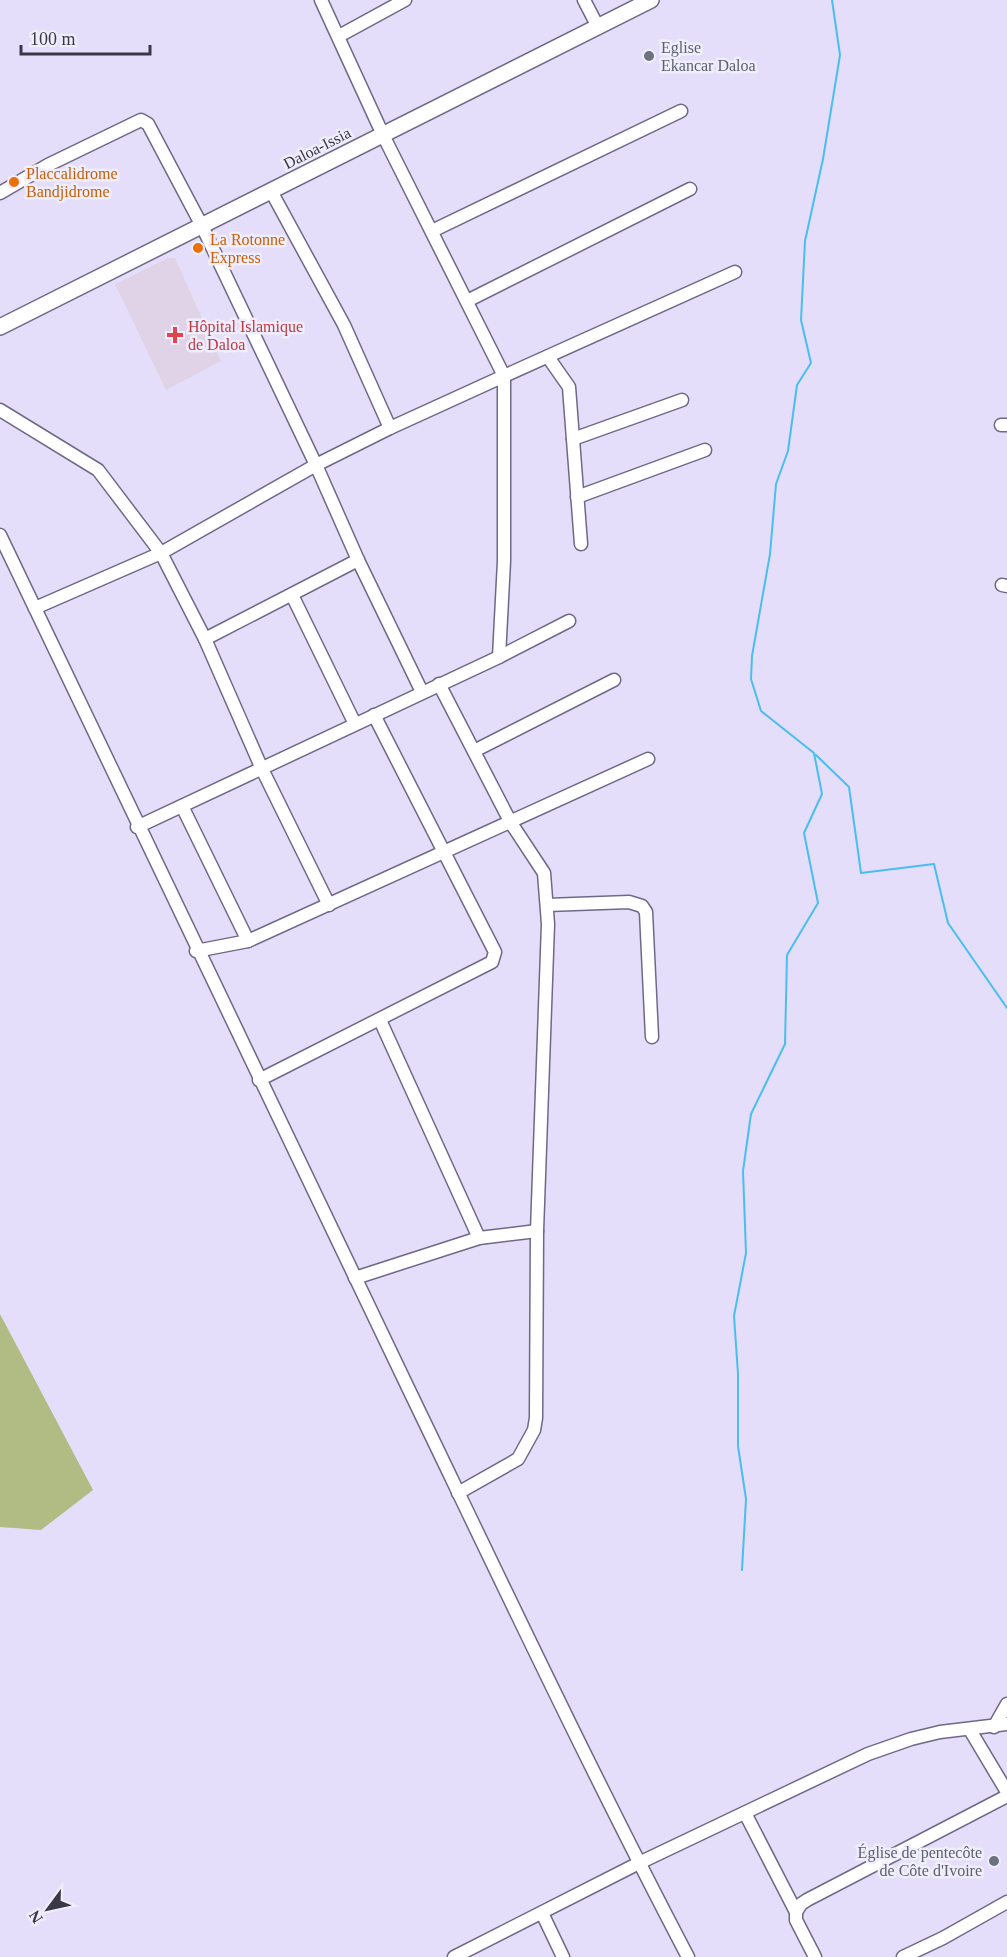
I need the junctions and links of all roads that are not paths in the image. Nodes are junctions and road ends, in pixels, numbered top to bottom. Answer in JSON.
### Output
{"nodes":[{"id":1,"x":321,"y":0,"type":"edge"},
{"id":2,"x":405,"y":0,"type":"edge"},
{"id":3,"x":584,"y":0,"type":"edge"},
{"id":4,"x":651,"y":0,"type":"edge"},
{"id":5,"x":598,"y":27,"type":"junction"},
{"id":6,"x":339,"y":36,"type":"junction"},
{"id":7,"x":681,"y":111,"type":"dead end"},
{"id":8,"x":383,"y":135,"type":"junction"},
{"id":9,"x":690,"y":189,"type":"dead end"},
{"id":10,"x":271,"y":191,"type":"junction"},
{"id":11,"x":0,"y":193,"type":"edge"},
{"id":12,"x":202,"y":226,"type":"junction"},
{"id":13,"x":432,"y":231,"type":"junction"},
{"id":14,"x":735,"y":272,"type":"dead end"},
{"id":15,"x":467,"y":301,"type":"junction"},
{"id":16,"x":0,"y":327,"type":"edge"},
{"id":17,"x":548,"y":357,"type":"junction"},
{"id":18,"x":504,"y":376,"type":"junction"},
{"id":19,"x":682,"y":400,"type":"dead end"},
{"id":20,"x":0,"y":410,"type":"edge"},
{"id":21,"x":390,"y":429,"type":"junction"},
{"id":22,"x":573,"y":439,"type":"junction"},
{"id":23,"x":705,"y":450,"type":"dead end"},
{"id":24,"x":316,"y":465,"type":"junction"},
{"id":25,"x":577,"y":498,"type":"junction"},
{"id":26,"x":0,"y":535,"type":"edge"},
{"id":27,"x":580,"y":544,"type":"dead end"},
{"id":28,"x":161,"y":553,"type":"junction"},
{"id":29,"x":358,"y":560,"type":"junction"},
{"id":30,"x":292,"y":595,"type":"junction"},
{"id":31,"x":34,"y":608,"type":"junction"},
{"id":32,"x":570,"y":621,"type":"dead end"},
{"id":33,"x":205,"y":639,"type":"junction"},
{"id":34,"x":499,"y":657,"type":"junction"},
{"id":35,"x":614,"y":680,"type":"dead end"},
{"id":36,"x":439,"y":684,"type":"junction"},
{"id":37,"x":422,"y":692,"type":"junction"},
{"id":38,"x":374,"y":715,"type":"junction"},
{"id":39,"x":355,"y":724,"type":"junction"},
{"id":40,"x":474,"y":751,"type":"junction"},
{"id":41,"x":648,"y":759,"type":"dead end"},
{"id":42,"x":262,"y":769,"type":"junction"},
{"id":43,"x":182,"y":806,"type":"junction"},
{"id":44,"x":510,"y":822,"type":"junction"},
{"id":45,"x":138,"y":827,"type":"junction"},
{"id":46,"x":444,"y":853,"type":"junction"},
{"id":47,"x":329,"y":904,"type":"junction"},
{"id":48,"x":547,"y":905,"type":"junction"},
{"id":49,"x":248,"y":941,"type":"junction"},
{"id":50,"x":196,"y":951,"type":"junction"},
{"id":51,"x":380,"y":1020,"type":"junction"},
{"id":52,"x":652,"y":1037,"type":"dead end"},
{"id":53,"x":259,"y":1080,"type":"junction"},
{"id":54,"x":537,"y":1231,"type":"junction"},
{"id":55,"x":479,"y":1238,"type":"junction"},
{"id":56,"x":355,"y":1278,"type":"junction"},
{"id":57,"x":458,"y":1493,"type":"junction"},
{"id":58,"x":1007,"y":1704,"type":"edge"},
{"id":59,"x":1001,"y":1726,"type":"edge"},
{"id":60,"x":970,"y":1730,"type":"junction"},
{"id":61,"x":1007,"y":1794,"type":"edge"},
{"id":62,"x":745,"y":1813,"type":"junction"},
{"id":63,"x":639,"y":1863,"type":"junction"},
{"id":64,"x":1007,"y":1902,"type":"edge"},
{"id":65,"x":796,"y":1912,"type":"junction"},
{"id":66,"x":542,"y":1913,"type":"junction"},
{"id":67,"x":454,"y":1957,"type":"edge"},
{"id":68,"x":563,"y":1957,"type":"edge"},
{"id":69,"x":688,"y":1957,"type":"edge"},
{"id":70,"x":815,"y":1957,"type":"edge"},
{"id":71,"x":903,"y":1957,"type":"edge"}],
"edges":[{"from":1,"to":6,"type":"street"},
{"from":2,"to":6,"type":"street"},
{"from":3,"to":5,"type":"street"},
{"from":4,"to":5,"type":"main road","name":"Daloa-Issia"},
{"from":5,"to":8,"type":"main road","name":"Daloa-Issia"},
{"from":6,"to":8,"type":"street"},
{"from":7,"to":13,"type":"street"},
{"from":8,"to":10,"type":"main road","name":"Daloa-Issia"},
{"from":8,"to":13,"type":"street"},
{"from":9,"to":15,"type":"street"},
{"from":10,"to":12,"type":"main road","name":"Daloa-Issia"},
{"from":10,"to":21,"type":"street"},
{"from":11,"to":12,"type":"street"},
{"from":12,"to":16,"type":"main road","name":"Daloa-Issia"},
{"from":12,"to":24,"type":"street"},
{"from":13,"to":15,"type":"street"},
{"from":14,"to":17,"type":"street"},
{"from":15,"to":18,"type":"street"},
{"from":17,"to":18,"type":"street"},
{"from":17,"to":22,"type":"street"},
{"from":18,"to":21,"type":"street"},
{"from":18,"to":34,"type":"street"},
{"from":19,"to":22,"type":"street"},
{"from":20,"to":28,"type":"street"},
{"from":21,"to":24,"type":"street"},
{"from":22,"to":25,"type":"street"},
{"from":23,"to":25,"type":"street"},
{"from":24,"to":28,"type":"street"},
{"from":24,"to":29,"type":"street"},
{"from":25,"to":27,"type":"street"},
{"from":26,"to":31,"type":"street"},
{"from":28,"to":31,"type":"street"},
{"from":28,"to":33,"type":"street"},
{"from":29,"to":30,"type":"street"},
{"from":29,"to":37,"type":"street"},
{"from":30,"to":33,"type":"street"},
{"from":30,"to":39,"type":"street"},
{"from":31,"to":45,"type":"street"},
{"from":32,"to":34,"type":"street"},
{"from":33,"to":42,"type":"street"},
{"from":34,"to":36,"type":"street"},
{"from":35,"to":40,"type":"street"},
{"from":36,"to":37,"type":"street"},
{"from":36,"to":40,"type":"street"},
{"from":37,"to":38,"type":"street"},
{"from":38,"to":39,"type":"street"},
{"from":38,"to":46,"type":"street"},
{"from":39,"to":42,"type":"street"},
{"from":40,"to":44,"type":"street"},
{"from":41,"to":44,"type":"street"},
{"from":42,"to":43,"type":"street"},
{"from":42,"to":47,"type":"street"},
{"from":43,"to":45,"type":"street"},
{"from":43,"to":49,"type":"street"},
{"from":44,"to":46,"type":"street"},
{"from":44,"to":48,"type":"street"},
{"from":45,"to":50,"type":"street"},
{"from":46,"to":47,"type":"street"},
{"from":46,"to":51,"type":"street"},
{"from":47,"to":49,"type":"street"},
{"from":48,"to":52,"type":"street"},
{"from":48,"to":54,"type":"street"},
{"from":49,"to":50,"type":"street"},
{"from":50,"to":53,"type":"street"},
{"from":51,"to":53,"type":"street"},
{"from":51,"to":55,"type":"street"},
{"from":53,"to":56,"type":"street"},
{"from":54,"to":55,"type":"street"},
{"from":54,"to":57,"type":"street"},
{"from":55,"to":56,"type":"street"},
{"from":56,"to":57,"type":"street"},
{"from":57,"to":63,"type":"street"},
{"from":58,"to":59,"type":"street"},
{"from":59,"to":60,"type":"street"},
{"from":60,"to":61,"type":"street"},
{"from":60,"to":62,"type":"street"},
{"from":61,"to":65,"type":"street"},
{"from":62,"to":63,"type":"street"},
{"from":62,"to":65,"type":"street"},
{"from":63,"to":66,"type":"street"},
{"from":63,"to":69,"type":"street"},
{"from":64,"to":71,"type":"street"},
{"from":65,"to":70,"type":"street"},
{"from":66,"to":67,"type":"street"},
{"from":66,"to":68,"type":"street"}]}
